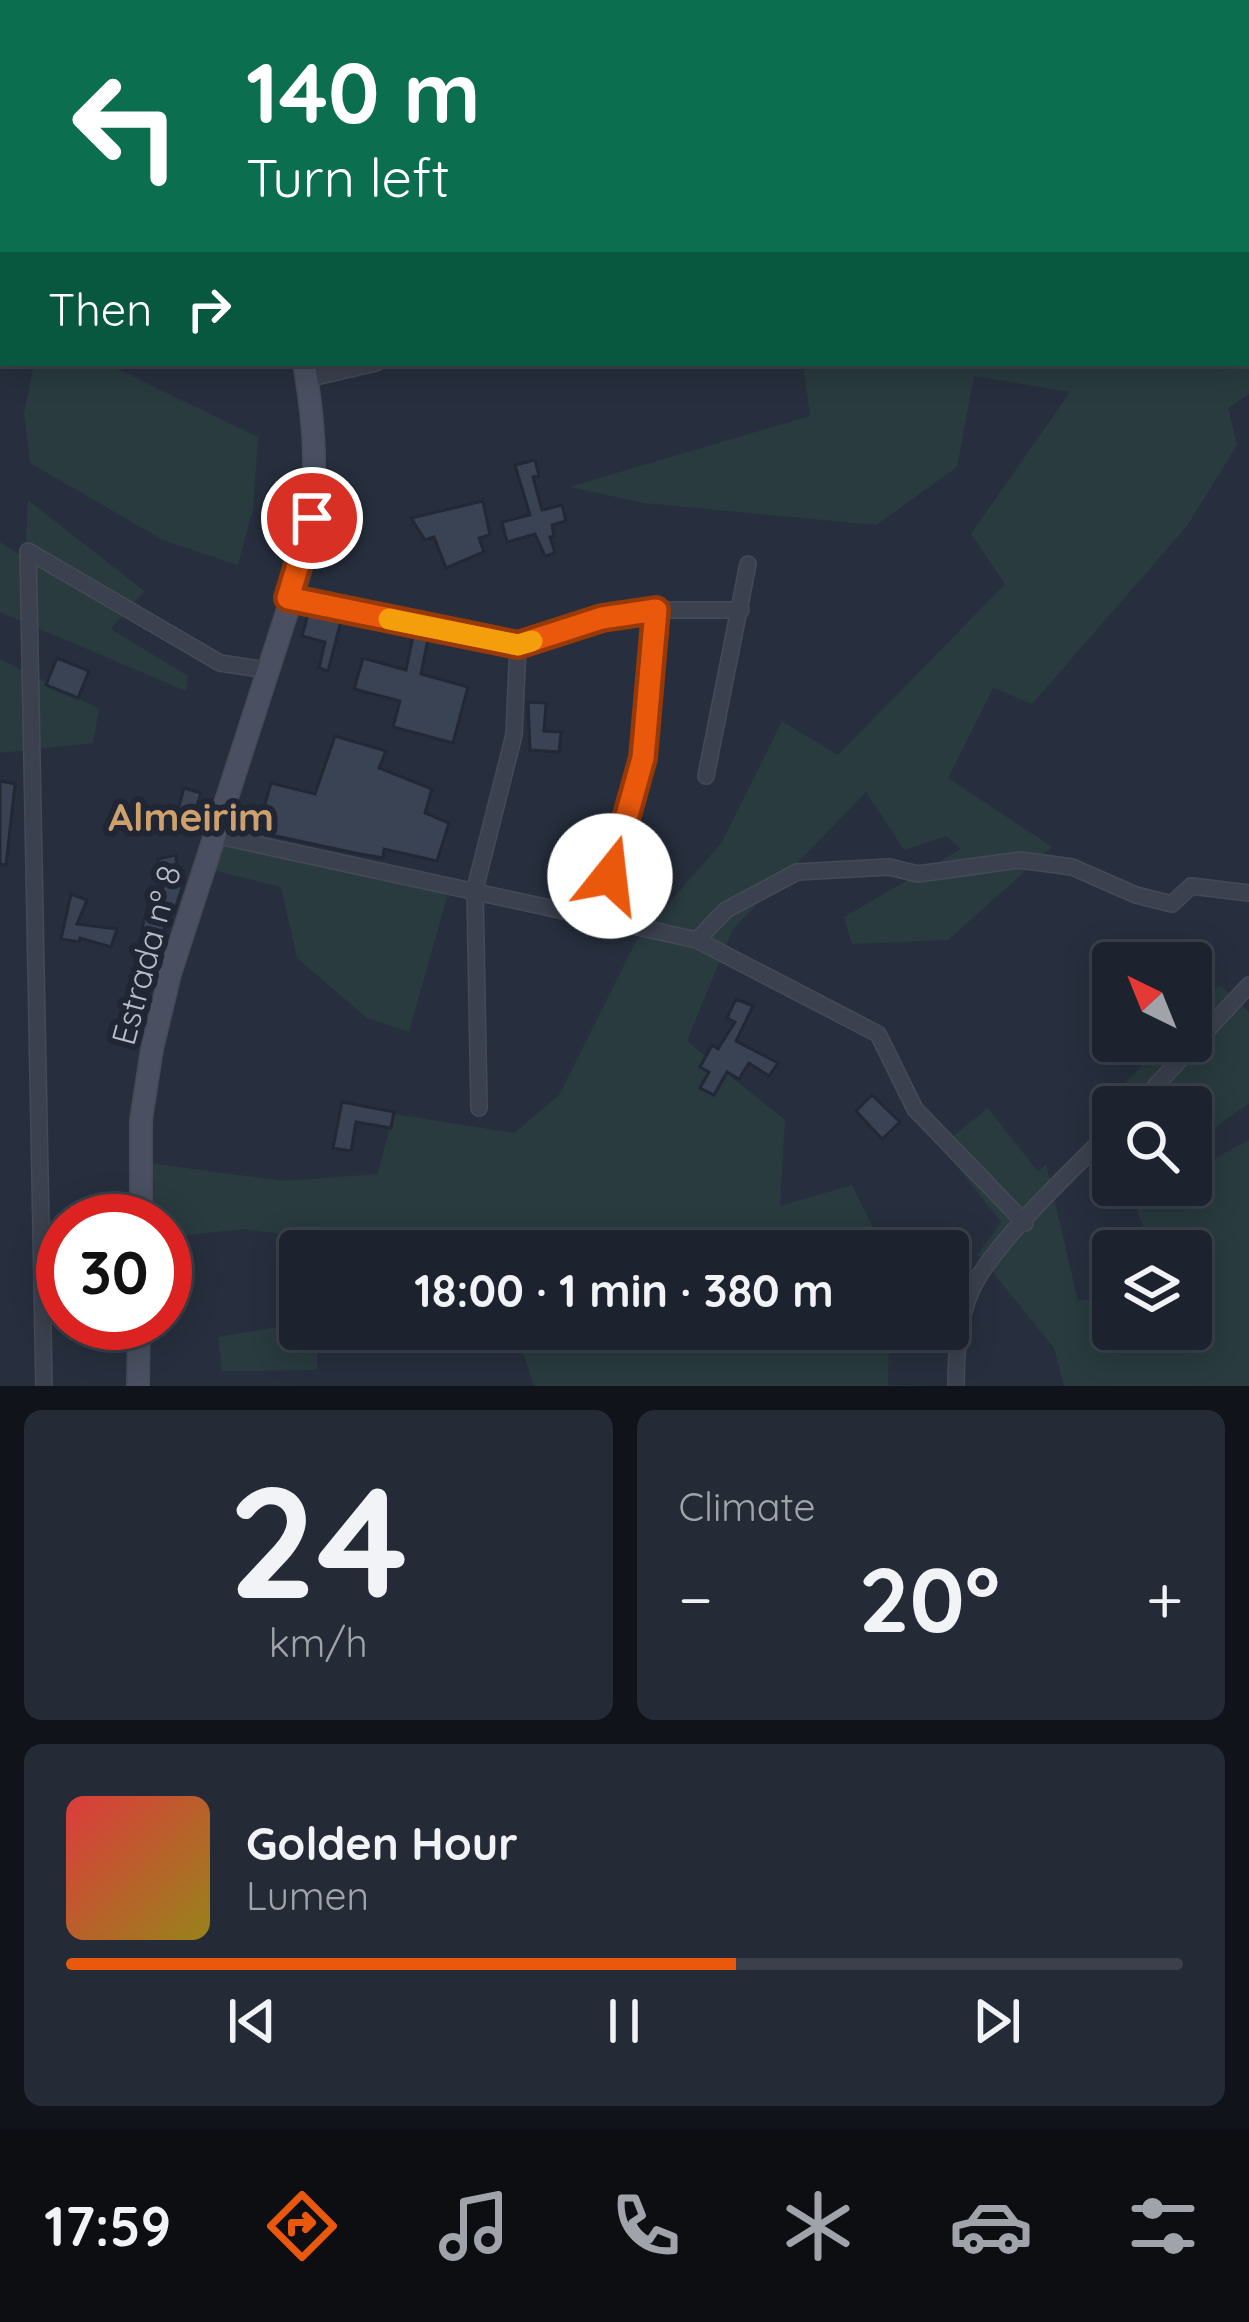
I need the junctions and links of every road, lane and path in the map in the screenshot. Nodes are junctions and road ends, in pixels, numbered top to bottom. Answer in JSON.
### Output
{"nodes":[{"id":1,"x":350,"y":366,"type":"edge"},
{"id":2,"x":306,"y":371,"type":"edge"},
{"id":3,"x":748,"y":564,"type":"dead end"},
{"id":4,"x":288,"y":598,"type":"junction"},
{"id":5,"x":656,"y":610,"type":"junction"},
{"id":6,"x":741,"y":610,"type":"junction"},
{"id":7,"x":518,"y":645,"type":"junction"},
{"id":8,"x":267,"y":670,"type":"junction"},
{"id":9,"x":706,"y":776,"type":"dead end"},
{"id":10,"x":214,"y":835,"type":"junction"},
{"id":11,"x":475,"y":889,"type":"junction"},
{"id":12,"x":1249,"y":893,"type":"edge"},
{"id":13,"x":599,"y":915,"type":"junction"},
{"id":14,"x":698,"y":940,"type":"junction"},
{"id":15,"x":1249,"y":985,"type":"edge"},
{"id":16,"x":1155,"y":1086,"type":"edge"},
{"id":17,"x":479,"y":1108,"type":"dead end"},
{"id":18,"x":1092,"y":1151,"type":"edge"},
{"id":19,"x":141,"y":1194,"type":"edge"},
{"id":20,"x":1025,"y":1223,"type":"junction"},
{"id":21,"x":139,"y":1350,"type":"edge"},
{"id":22,"x":44,"y":1386,"type":"edge"},
{"id":23,"x":138,"y":1386,"type":"edge"},
{"id":24,"x":956,"y":1386,"type":"edge"}],
"edges":[{"from":1,"to":2,"type":"street"},
{"from":2,"to":4,"type":"main road","name":"Estrada nº 8"},
{"from":3,"to":6,"type":"street"},
{"from":4,"to":7,"type":"street"},
{"from":4,"to":8,"type":"main road","name":"Estrada nº 8"},
{"from":5,"to":6,"type":"street"},
{"from":5,"to":7,"type":"street"},
{"from":5,"to":13,"type":"street"},
{"from":6,"to":9,"type":"street"},
{"from":7,"to":11,"type":"street"},
{"from":8,"to":10,"type":"main road","name":"Estrada nº 8"},
{"from":8,"to":22,"type":"street"},
{"from":10,"to":11,"type":"street"},
{"from":10,"to":19,"type":"main road","name":"Estrada nº 8"},
{"from":11,"to":13,"type":"street"},
{"from":11,"to":17,"type":"street"},
{"from":12,"to":14,"type":"street"},
{"from":13,"to":14,"type":"street"},
{"from":14,"to":20,"type":"street"},
{"from":15,"to":16,"type":"street"},
{"from":18,"to":20,"type":"street"},
{"from":20,"to":24,"type":"street"},
{"from":21,"to":23,"type":"main road"}]}
